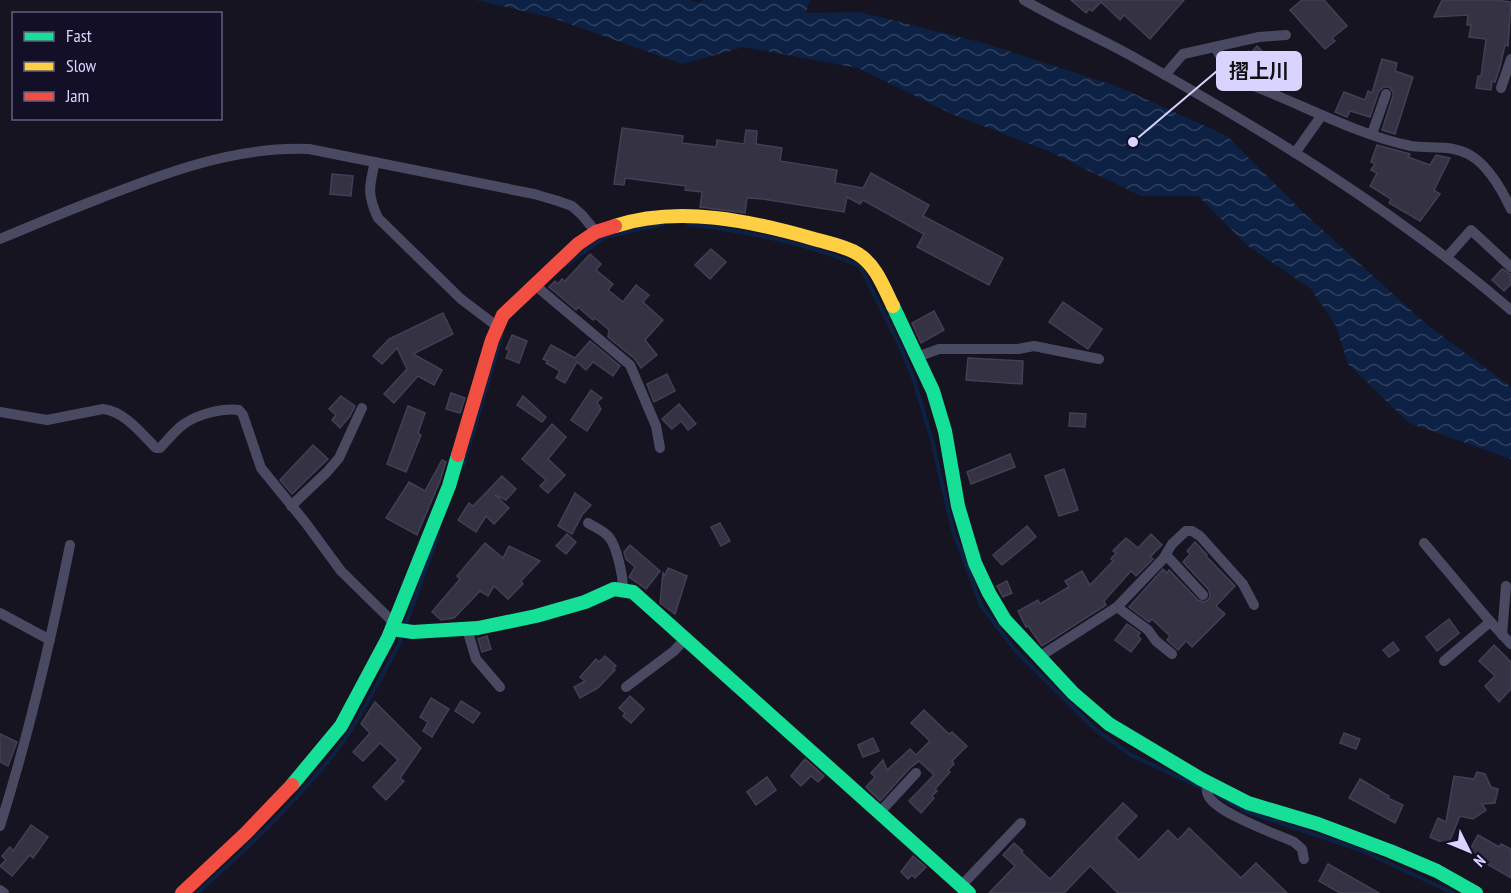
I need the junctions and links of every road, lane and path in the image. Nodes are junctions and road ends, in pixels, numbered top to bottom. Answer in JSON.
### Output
{"nodes":[{"id":1,"x":1024,"y":0,"type":"edge"},
{"id":2,"x":1286,"y":35,"type":"dead end"},
{"id":3,"x":1215,"y":47,"type":"junction"},
{"id":4,"x":1511,"y":59,"type":"edge"},
{"id":5,"x":1165,"y":75,"type":"junction"},
{"id":6,"x":1501,"y":88,"type":"dead end"},
{"id":7,"x":1386,"y":94,"type":"dead end"},
{"id":8,"x":1322,"y":115,"type":"junction"},
{"id":9,"x":1372,"y":134,"type":"junction"},
{"id":10,"x":1295,"y":153,"type":"junction"},
{"id":11,"x":375,"y":162,"type":"junction"},
{"id":12,"x":1511,"y":209,"type":"edge"},
{"id":13,"x":596,"y":232,"type":"junction"},
{"id":14,"x":0,"y":239,"type":"edge"},
{"id":15,"x":1447,"y":257,"type":"junction"},
{"id":16,"x":1511,"y":267,"type":"edge"},
{"id":17,"x":537,"y":287,"type":"junction"},
{"id":18,"x":1511,"y":310,"type":"edge"},
{"id":19,"x":498,"y":327,"type":"junction"},
{"id":20,"x":917,"y":357,"type":"junction"},
{"id":21,"x":1099,"y":359,"type":"dead end"},
{"id":22,"x":362,"y":408,"type":"dead end"},
{"id":23,"x":0,"y":412,"type":"edge"},
{"id":24,"x":660,"y":448,"type":"dead end"},
{"id":25,"x":291,"y":506,"type":"junction"},
{"id":26,"x":588,"y":523,"type":"dead end"},
{"id":27,"x":1424,"y":543,"type":"dead end"},
{"id":28,"x":70,"y":545,"type":"dead end"},
{"id":29,"x":1166,"y":555,"type":"junction"},
{"id":30,"x":1506,"y":586,"type":"dead end"},
{"id":31,"x":623,"y":589,"type":"junction"},
{"id":32,"x":1203,"y":595,"type":"dead end"},
{"id":33,"x":1254,"y":604,"type":"dead end"},
{"id":34,"x":1117,"y":607,"type":"junction"},
{"id":35,"x":0,"y":613,"type":"edge"},
{"id":36,"x":1490,"y":622,"type":"junction"},
{"id":37,"x":394,"y":627,"type":"junction"},
{"id":38,"x":467,"y":629,"type":"junction"},
{"id":39,"x":1502,"y":635,"type":"junction"},
{"id":40,"x":685,"y":639,"type":"junction"},
{"id":41,"x":50,"y":640,"type":"junction"},
{"id":42,"x":1511,"y":645,"type":"edge"},
{"id":43,"x":1172,"y":654,"type":"dead end"},
{"id":44,"x":1039,"y":657,"type":"junction"},
{"id":45,"x":1444,"y":661,"type":"dead end"},
{"id":46,"x":500,"y":687,"type":"dead end"},
{"id":47,"x":626,"y":687,"type":"dead end"},
{"id":48,"x":916,"y":773,"type":"dead end"},
{"id":49,"x":1207,"y":788,"type":"junction"},
{"id":50,"x":880,"y":812,"type":"junction"},
{"id":51,"x":1021,"y":823,"type":"dead end"},
{"id":52,"x":0,"y":826,"type":"edge"},
{"id":53,"x":1304,"y":859,"type":"dead end"},
{"id":54,"x":0,"y":890,"type":"edge"},
{"id":55,"x":965,"y":890,"type":"edge"},
{"id":56,"x":4,"y":893,"type":"edge"},
{"id":57,"x":182,"y":893,"type":"edge"},
{"id":58,"x":1476,"y":893,"type":"edge"}],
"edges":[{"from":1,"to":5,"type":"street"},
{"from":2,"to":3,"type":"street"},
{"from":3,"to":5,"type":"street"},
{"from":3,"to":8,"type":"street"},
{"from":4,"to":6,"type":"street"},
{"from":5,"to":10,"type":"street"},
{"from":7,"to":9,"type":"street"},
{"from":8,"to":9,"type":"street"},
{"from":8,"to":10,"type":"street"},
{"from":9,"to":12,"type":"street"},
{"from":10,"to":15,"type":"street"},
{"from":11,"to":13,"type":"street"},
{"from":11,"to":14,"type":"street"},
{"from":11,"to":19,"type":"street"},
{"from":13,"to":17,"type":"street"},
{"from":13,"to":20,"type":"street"},
{"from":15,"to":16,"type":"street"},
{"from":15,"to":18,"type":"street"},
{"from":17,"to":19,"type":"street"},
{"from":17,"to":24,"type":"street"},
{"from":19,"to":37,"type":"street"},
{"from":20,"to":21,"type":"street"},
{"from":20,"to":44,"type":"street"},
{"from":22,"to":25,"type":"street"},
{"from":23,"to":25,"type":"street"},
{"from":25,"to":37,"type":"street"},
{"from":26,"to":31,"type":"street"},
{"from":27,"to":36,"type":"street"},
{"from":28,"to":41,"type":"street"},
{"from":29,"to":32,"type":"street"},
{"from":29,"to":33,"type":"street"},
{"from":29,"to":34,"type":"street"},
{"from":30,"to":39,"type":"street"},
{"from":31,"to":38,"type":"street"},
{"from":31,"to":40,"type":"street"},
{"from":34,"to":43,"type":"street"},
{"from":34,"to":44,"type":"street"},
{"from":35,"to":41,"type":"street"},
{"from":36,"to":39,"type":"street"},
{"from":36,"to":45,"type":"street"},
{"from":37,"to":38,"type":"street"},
{"from":37,"to":57,"type":"street"},
{"from":38,"to":46,"type":"street"},
{"from":39,"to":42,"type":"street"},
{"from":40,"to":47,"type":"street"},
{"from":40,"to":50,"type":"street"},
{"from":41,"to":52,"type":"street"},
{"from":44,"to":49,"type":"street"},
{"from":48,"to":50,"type":"street"},
{"from":49,"to":53,"type":"street"},
{"from":49,"to":58,"type":"street"},
{"from":50,"to":55,"type":"street"},
{"from":51,"to":55,"type":"street"},
{"from":54,"to":56,"type":"street"}]}
